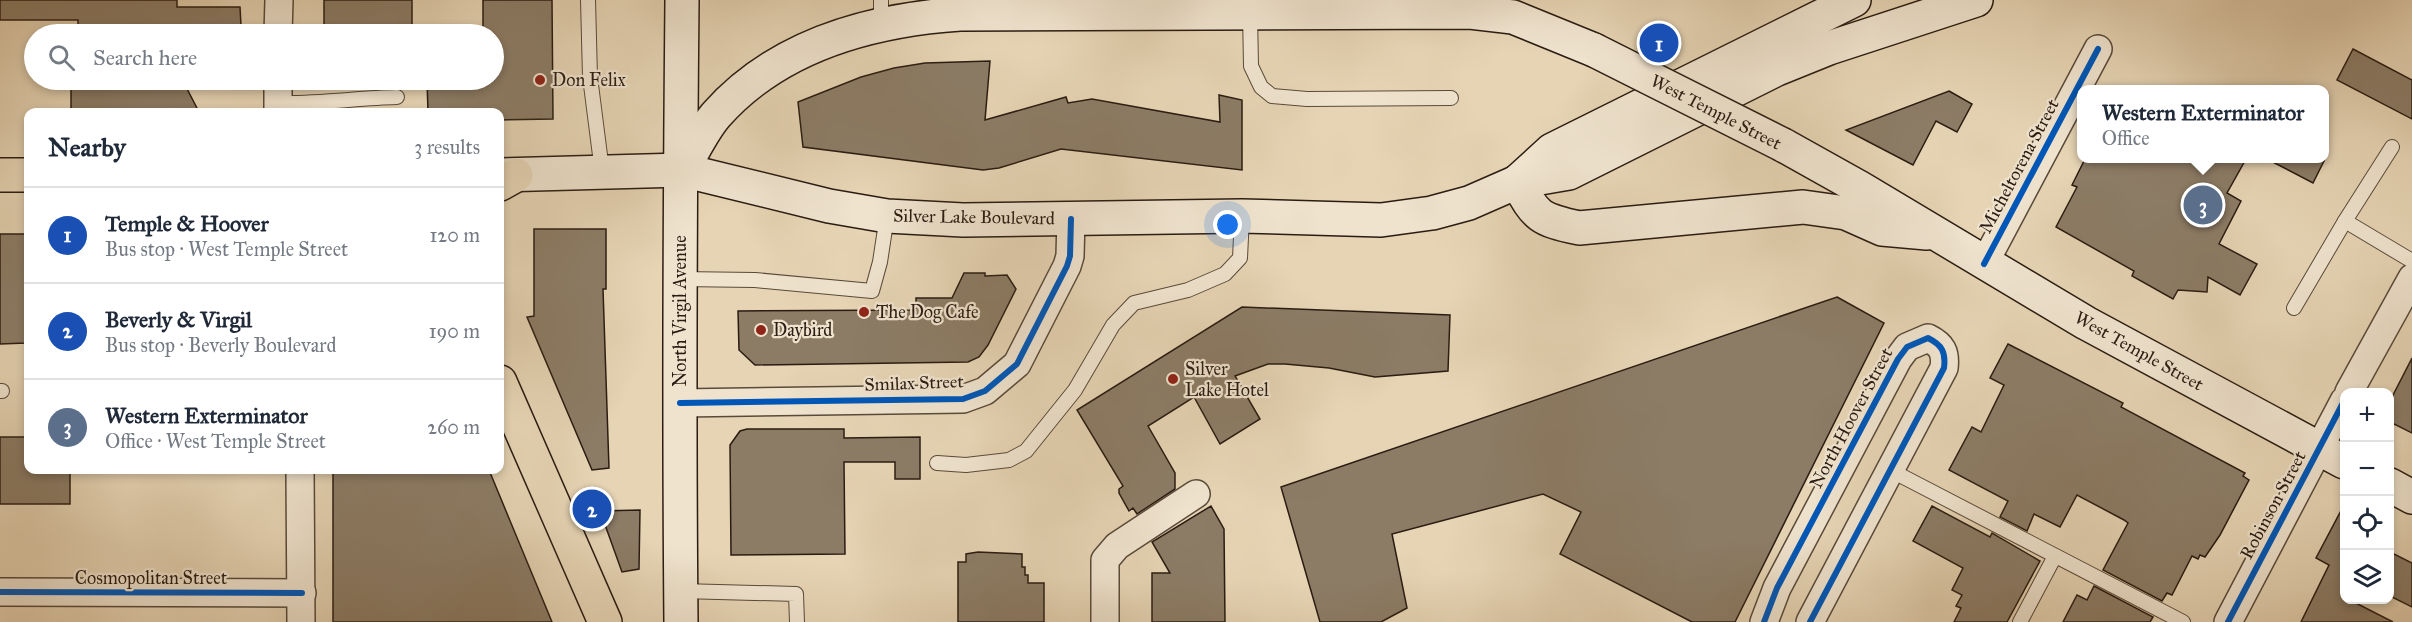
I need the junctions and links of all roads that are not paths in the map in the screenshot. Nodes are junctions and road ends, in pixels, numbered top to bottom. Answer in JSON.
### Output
{"nodes":[{"id":1,"x":279,"y":0,"type":"edge"},
{"id":2,"x":588,"y":0,"type":"edge"},
{"id":3,"x":682,"y":0,"type":"edge"},
{"id":4,"x":906,"y":0,"type":"edge"},
{"id":5,"x":1854,"y":0,"type":"edge"},
{"id":6,"x":1976,"y":0,"type":"edge"},
{"id":7,"x":1103,"y":7,"type":"edge"},
{"id":8,"x":1177,"y":7,"type":"edge"},
{"id":9,"x":1513,"y":8,"type":"edge"},
{"id":10,"x":881,"y":11,"type":"edge"},
{"id":11,"x":960,"y":14,"type":"junction"},
{"id":12,"x":1250,"y":14,"type":"junction"},
{"id":13,"x":278,"y":24,"type":"edge"},
{"id":14,"x":2098,"y":49,"type":"dead end"},
{"id":15,"x":2079,"y":85,"type":"edge"},
{"id":16,"x":2077,"y":89,"type":"edge"},
{"id":17,"x":398,"y":97,"type":"dead end"},
{"id":18,"x":278,"y":98,"type":"edge"},
{"id":19,"x":1451,"y":98,"type":"dead end"},
{"id":20,"x":2392,"y":147,"type":"dead end"},
{"id":21,"x":682,"y":170,"type":"junction"},
{"id":22,"x":602,"y":171,"type":"junction"},
{"id":23,"x":24,"y":175,"type":"edge"},
{"id":24,"x":0,"y":176,"type":"edge"},
{"id":25,"x":505,"y":178,"type":"edge"},
{"id":26,"x":1518,"y":182,"type":"junction"},
{"id":27,"x":887,"y":216,"type":"junction"},
{"id":28,"x":1242,"y":216,"type":"junction"},
{"id":29,"x":1071,"y":219,"type":"junction"},
{"id":30,"x":2345,"y":221,"type":"junction"},
{"id":31,"x":1934,"y":234,"type":"junction"},
{"id":32,"x":2412,"y":261,"type":"edge"},
{"id":33,"x":1984,"y":264,"type":"junction"},
{"id":34,"x":2412,"y":278,"type":"edge"},
{"id":35,"x":679,"y":279,"type":"junction"},
{"id":36,"x":2294,"y":308,"type":"dead end"},
{"id":37,"x":2352,"y":388,"type":"edge"},
{"id":38,"x":504,"y":391,"type":"edge"},
{"id":39,"x":680,"y":403,"type":"junction"},
{"id":40,"x":2340,"y":419,"type":"edge"},
{"id":41,"x":2332,"y":455,"type":"edge"},
{"id":42,"x":937,"y":463,"type":"dead end"},
{"id":43,"x":1892,"y":471,"type":"junction"},
{"id":44,"x":300,"y":474,"type":"edge"},
{"id":45,"x":2394,"y":487,"type":"edge"},
{"id":46,"x":1196,"y":494,"type":"dead end"},
{"id":47,"x":2412,"y":497,"type":"edge"},
{"id":48,"x":2055,"y":556,"type":"junction"},
{"id":49,"x":0,"y":592,"type":"edge"},
{"id":50,"x":302,"y":593,"type":"junction"},
{"id":51,"x":681,"y":606,"type":"edge"},
{"id":52,"x":301,"y":622,"type":"edge"},
{"id":53,"x":605,"y":622,"type":"edge"},
{"id":54,"x":797,"y":622,"type":"edge"},
{"id":55,"x":1104,"y":622,"type":"edge"},
{"id":56,"x":1764,"y":622,"type":"edge"},
{"id":57,"x":1810,"y":622,"type":"edge"},
{"id":58,"x":2020,"y":622,"type":"edge"},
{"id":59,"x":2183,"y":622,"type":"edge"},
{"id":60,"x":2228,"y":622,"type":"edge"}],
"edges":[{"from":1,"to":13,"type":"street"},
{"from":2,"to":22,"type":"lane"},
{"from":3,"to":21,"type":"main road","name":"North Virgil Avenue"},
{"from":4,"to":11,"type":"main road"},
{"from":5,"to":26,"type":"main road","name":"Silver Lake Boulevard"},
{"from":6,"to":26,"type":"main road","name":"Silver Lake Boulevard"},
{"from":7,"to":8,"type":"main road","name":"West Temple Street"},
{"from":7,"to":11,"type":"main road","name":"West Temple Street"},
{"from":8,"to":12,"type":"main road","name":"West Temple Street"},
{"from":9,"to":12,"type":"main road","name":"West Temple Street"},
{"from":9,"to":31,"type":"main road","name":"West Temple Street","bridge":true},
{"from":10,"to":11,"type":"main road","name":"West Temple Street"},
{"from":10,"to":21,"type":"main road","name":"West Temple Street"},
{"from":12,"to":19,"type":"lane"},
{"from":14,"to":15,"type":"street","name":"Micheltorena Street"},
{"from":16,"to":33,"type":"street","name":"Micheltorena Street"},
{"from":17,"to":18,"type":"lane"},
{"from":20,"to":30,"type":"lane"},
{"from":21,"to":22,"type":"main road"},
{"from":21,"to":27,"type":"main road","name":"Silver Lake Boulevard"},
{"from":21,"to":35,"type":"main road","name":"North Virgil Avenue"},
{"from":22,"to":25,"type":"main road"},
{"from":23,"to":24,"type":"main road"},
{"from":26,"to":28,"type":"main road","name":"Silver Lake Boulevard"},
{"from":26,"to":31,"type":"main road"},
{"from":27,"to":29,"type":"main road","name":"Silver Lake Boulevard"},
{"from":27,"to":35,"type":"lane"},
{"from":28,"to":29,"type":"main road","name":"Silver Lake Boulevard"},
{"from":28,"to":42,"type":"lane"},
{"from":29,"to":39,"type":"street","name":"Smilax Street"},
{"from":30,"to":32,"type":"lane"},
{"from":30,"to":36,"type":"lane"},
{"from":31,"to":33,"type":"main road","name":"West Temple Street"},
{"from":33,"to":41,"type":"main road","name":"West Temple Street"},
{"from":34,"to":37,"type":"street"},
{"from":35,"to":39,"type":"main road","name":"North Virgil Avenue"},
{"from":38,"to":53,"type":"main road"},
{"from":39,"to":51,"type":"main road","name":"North Virgil Avenue"},
{"from":40,"to":41,"type":"street","name":"Robinson Street"},
{"from":41,"to":60,"type":"street","name":"Robinson Street"},
{"from":43,"to":48,"type":"lane"},
{"from":43,"to":56,"type":"street","name":"North Hoover Street"},
{"from":43,"to":57,"type":"street","name":"North Hoover Street"},
{"from":44,"to":50,"type":"street"},
{"from":45,"to":47,"type":"main road"},
{"from":46,"to":55,"type":"street"},
{"from":48,"to":58,"type":"lane"},
{"from":48,"to":59,"type":"lane"},
{"from":49,"to":50,"type":"street","name":"Cosmopolitan Street"},
{"from":50,"to":52,"type":"street"},
{"from":51,"to":54,"type":"lane"}]}
